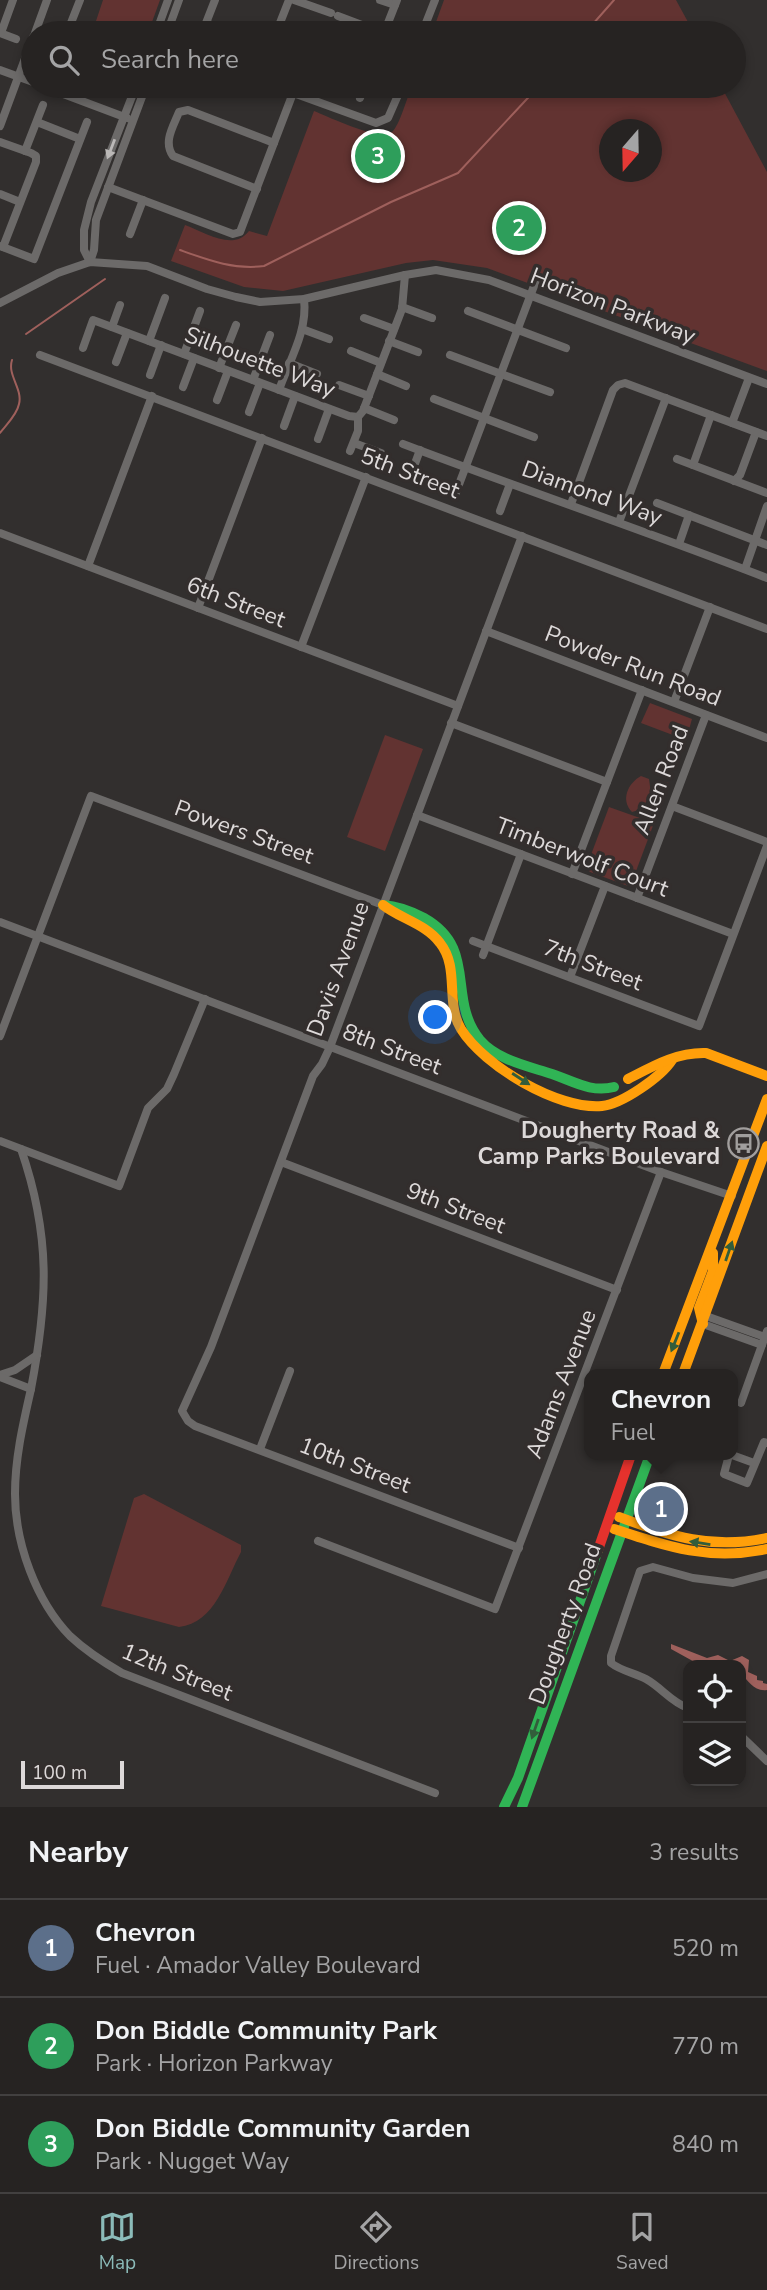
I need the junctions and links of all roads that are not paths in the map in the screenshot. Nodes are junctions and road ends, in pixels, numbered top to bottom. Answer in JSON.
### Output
{"nodes":[{"id":1,"x":13,"y":0,"type":"edge"},
{"id":2,"x":47,"y":0,"type":"edge"},
{"id":3,"x":169,"y":0,"type":"edge"},
{"id":4,"x":179,"y":0,"type":"edge"},
{"id":5,"x":215,"y":0,"type":"edge"},
{"id":6,"x":292,"y":0,"type":"edge"},
{"id":7,"x":380,"y":0,"type":"edge"},
{"id":8,"x":435,"y":0,"type":"edge"},
{"id":9,"x":78,"y":1,"type":"edge"},
{"id":10,"x":396,"y":3,"type":"edge"},
{"id":11,"x":39,"y":21,"type":"edge"},
{"id":12,"x":71,"y":21,"type":"edge"},
{"id":13,"x":161,"y":21,"type":"edge"},
{"id":14,"x":171,"y":21,"type":"edge"},
{"id":15,"x":207,"y":21,"type":"edge"},
{"id":16,"x":282,"y":21,"type":"edge"},
{"id":17,"x":351,"y":21,"type":"edge"},
{"id":18,"x":388,"y":21,"type":"edge"},
{"id":19,"x":427,"y":21,"type":"edge"},
{"id":20,"x":1,"y":33,"type":"edge"},
{"id":21,"x":16,"y":39,"type":"dead end"},
{"id":22,"x":21,"y":69,"type":"edge"},
{"id":23,"x":0,"y":70,"type":"edge"},
{"id":24,"x":18,"y":77,"type":"junction"},
{"id":25,"x":21,"y":78,"type":"edge"},
{"id":26,"x":74,"y":98,"type":"edge"},
{"id":27,"x":131,"y":98,"type":"edge"},
{"id":28,"x":141,"y":98,"type":"edge"},
{"id":29,"x":291,"y":98,"type":"edge"},
{"id":30,"x":306,"y":98,"type":"edge"},
{"id":31,"x":398,"y":98,"type":"edge"},
{"id":32,"x":43,"y":105,"type":"dead end"},
{"id":33,"x":124,"y":117,"type":"junction"},
{"id":34,"x":133,"y":120,"type":"junction"},
{"id":35,"x":37,"y":122,"type":"junction"},
{"id":36,"x":87,"y":122,"type":"dead end"},
{"id":37,"x":0,"y":126,"type":"edge"},
{"id":38,"x":80,"y":139,"type":"junction"},
{"id":39,"x":0,"y":142,"type":"edge"},
{"id":40,"x":274,"y":142,"type":"junction"},
{"id":41,"x":25,"y":151,"type":"junction"},
{"id":42,"x":108,"y":187,"type":"junction"},
{"id":43,"x":257,"y":189,"type":"junction"},
{"id":44,"x":0,"y":194,"type":"edge"},
{"id":45,"x":143,"y":200,"type":"junction"},
{"id":46,"x":20,"y":202,"type":"junction"},
{"id":47,"x":130,"y":234,"type":"dead end"},
{"id":48,"x":1,"y":247,"type":"edge"},
{"id":49,"x":90,"y":262,"type":"junction"},
{"id":50,"x":405,"y":275,"type":"junction"},
{"id":51,"x":537,"y":278,"type":"dead end"},
{"id":52,"x":530,"y":296,"type":"junction"},
{"id":53,"x":165,"y":298,"type":"dead end"},
{"id":54,"x":304,"y":299,"type":"junction"},
{"id":55,"x":0,"y":303,"type":"edge"},
{"id":56,"x":120,"y":305,"type":"dead end"},
{"id":57,"x":402,"y":307,"type":"junction"},
{"id":58,"x":200,"y":311,"type":"dead end"},
{"id":59,"x":468,"y":311,"type":"dead end"},
{"id":60,"x":364,"y":318,"type":"dead end"},
{"id":61,"x":432,"y":318,"type":"dead end"},
{"id":62,"x":236,"y":325,"type":"dead end"},
{"id":63,"x":112,"y":327,"type":"junction"},
{"id":64,"x":302,"y":328,"type":"junction"},
{"id":65,"x":394,"y":329,"type":"junction"},
{"id":66,"x":518,"y":330,"type":"junction"},
{"id":67,"x":127,"y":332,"type":"junction"},
{"id":68,"x":270,"y":335,"type":"dead end"},
{"id":69,"x":329,"y":339,"type":"dead end"},
{"id":70,"x":149,"y":341,"type":"junction"},
{"id":71,"x":390,"y":341,"type":"junction"},
{"id":72,"x":160,"y":345,"type":"junction"},
{"id":73,"x":83,"y":348,"type":"dead end"},
{"id":74,"x":566,"y":348,"type":"dead end"},
{"id":75,"x":351,"y":351,"type":"dead end"},
{"id":76,"x":418,"y":352,"type":"dead end"},
{"id":77,"x":184,"y":354,"type":"junction"},
{"id":78,"x":40,"y":355,"type":"dead end"},
{"id":79,"x":450,"y":355,"type":"dead end"},
{"id":80,"x":194,"y":358,"type":"junction"},
{"id":81,"x":116,"y":362,"type":"dead end"},
{"id":82,"x":289,"y":363,"type":"junction"},
{"id":83,"x":381,"y":363,"type":"junction"},
{"id":84,"x":223,"y":369,"type":"junction"},
{"id":85,"x":150,"y":374,"type":"dead end"},
{"id":86,"x":317,"y":374,"type":"dead end"},
{"id":87,"x":377,"y":374,"type":"junction"},
{"id":88,"x":501,"y":374,"type":"junction"},
{"id":89,"x":748,"y":378,"type":"junction"},
{"id":90,"x":256,"y":382,"type":"junction"},
{"id":91,"x":767,"y":384,"type":"edge"},
{"id":92,"x":339,"y":385,"type":"dead end"},
{"id":93,"x":406,"y":386,"type":"dead end"},
{"id":94,"x":183,"y":387,"type":"dead end"},
{"id":95,"x":279,"y":390,"type":"junction"},
{"id":96,"x":550,"y":392,"type":"dead end"},
{"id":97,"x":152,"y":396,"type":"junction"},
{"id":98,"x":295,"y":396,"type":"junction"},
{"id":99,"x":369,"y":396,"type":"junction"},
{"id":100,"x":666,"y":398,"type":"junction"},
{"id":101,"x":434,"y":399,"type":"dead end"},
{"id":102,"x":217,"y":400,"type":"dead end"},
{"id":103,"x":364,"y":408,"type":"junction"},
{"id":104,"x":329,"y":409,"type":"junction"},
{"id":105,"x":249,"y":412,"type":"dead end"},
{"id":106,"x":711,"y":415,"type":"junction"},
{"id":107,"x":358,"y":417,"type":"junction"},
{"id":108,"x":484,"y":418,"type":"junction"},
{"id":109,"x":394,"y":420,"type":"dead end"},
{"id":110,"x":732,"y":423,"type":"junction"},
{"id":111,"x":284,"y":426,"type":"dead end"},
{"id":112,"x":756,"y":432,"type":"junction"},
{"id":113,"x":767,"y":436,"type":"edge"},
{"id":114,"x":534,"y":437,"type":"dead end"},
{"id":115,"x":262,"y":438,"type":"junction"},
{"id":116,"x":318,"y":439,"type":"dead end"},
{"id":117,"x":403,"y":444,"type":"dead end"},
{"id":118,"x":420,"y":450,"type":"junction"},
{"id":119,"x":381,"y":453,"type":"dead end"},
{"id":120,"x":677,"y":459,"type":"dead end"},
{"id":121,"x":693,"y":465,"type":"junction"},
{"id":122,"x":466,"y":467,"type":"junction"},
{"id":123,"x":366,"y":477,"type":"junction"},
{"id":124,"x":410,"y":477,"type":"dead end"},
{"id":125,"x":734,"y":481,"type":"junction"},
{"id":126,"x":510,"y":484,"type":"junction"},
{"id":127,"x":767,"y":493,"type":"edge"},
{"id":128,"x":456,"y":495,"type":"dead end"},
{"id":129,"x":657,"y":503,"type":"dead end"},
{"id":130,"x":571,"y":504,"type":"junction"},
{"id":131,"x":767,"y":506,"type":"edge"},
{"id":132,"x":500,"y":511,"type":"dead end"},
{"id":133,"x":689,"y":516,"type":"junction"},
{"id":134,"x":619,"y":522,"type":"junction"},
{"id":135,"x":0,"y":533,"type":"edge"},
{"id":136,"x":522,"y":536,"type":"junction"},
{"id":137,"x":755,"y":540,"type":"junction"},
{"id":138,"x":678,"y":544,"type":"junction"},
{"id":139,"x":767,"y":545,"type":"edge"},
{"id":140,"x":88,"y":566,"type":"junction"},
{"id":141,"x":745,"y":569,"type":"junction"},
{"id":142,"x":767,"y":578,"type":"edge"},
{"id":143,"x":710,"y":607,"type":"junction"},
{"id":144,"x":198,"y":608,"type":"junction"},
{"id":145,"x":767,"y":629,"type":"edge"},
{"id":146,"x":486,"y":631,"type":"junction"},
{"id":147,"x":301,"y":647,"type":"junction"},
{"id":148,"x":642,"y":690,"type":"junction"},
{"id":149,"x":674,"y":702,"type":"junction"},
{"id":150,"x":458,"y":706,"type":"junction"},
{"id":151,"x":706,"y":715,"type":"junction"},
{"id":152,"x":452,"y":723,"type":"junction"},
{"id":153,"x":767,"y":737,"type":"edge"},
{"id":154,"x":607,"y":782,"type":"junction"},
{"id":155,"x":672,"y":806,"type":"junction"},
{"id":156,"x":417,"y":815,"type":"junction"},
{"id":157,"x":767,"y":844,"type":"edge"},
{"id":158,"x":521,"y":854,"type":"junction"},
{"id":159,"x":572,"y":874,"type":"junction"},
{"id":160,"x":605,"y":886,"type":"junction"},
{"id":161,"x":637,"y":898,"type":"junction"},
{"id":162,"x":383,"y":905,"type":"junction"},
{"id":163,"x":0,"y":922,"type":"edge"},
{"id":164,"x":733,"y":934,"type":"junction"},
{"id":165,"x":37,"y":936,"type":"junction"},
{"id":166,"x":473,"y":940,"type":"dead end"},
{"id":167,"x":486,"y":945,"type":"junction"},
{"id":168,"x":482,"y":955,"type":"dead end"},
{"id":169,"x":570,"y":977,"type":"junction"},
{"id":170,"x":205,"y":999,"type":"junction"},
{"id":171,"x":0,"y":1036,"type":"edge"},
{"id":172,"x":330,"y":1047,"type":"junction"},
{"id":173,"x":672,"y":1060,"type":"junction"},
{"id":174,"x":767,"y":1076,"type":"edge"},
{"id":175,"x":628,"y":1079,"type":"dead end"},
{"id":176,"x":614,"y":1087,"type":"dead end"},
{"id":177,"x":767,"y":1099,"type":"edge"},
{"id":178,"x":0,"y":1141,"type":"edge"},
{"id":179,"x":767,"y":1146,"type":"edge"},
{"id":180,"x":20,"y":1149,"type":"junction"},
{"id":181,"x":281,"y":1162,"type":"junction"},
{"id":182,"x":662,"y":1172,"type":"junction"},
{"id":183,"x":732,"y":1196,"type":"junction"},
{"id":184,"x":712,"y":1247,"type":"junction"},
{"id":185,"x":617,"y":1290,"type":"junction"},
{"id":186,"x":705,"y":1320,"type":"junction"},
{"id":187,"x":765,"y":1338,"type":"edge"},
{"id":188,"x":37,"y":1355,"type":"junction"},
{"id":189,"x":587,"y":1369,"type":"edge"},
{"id":190,"x":665,"y":1369,"type":"edge"},
{"id":191,"x":685,"y":1369,"type":"edge"},
{"id":192,"x":290,"y":1371,"type":"dead end"},
{"id":193,"x":0,"y":1376,"type":"edge"},
{"id":194,"x":584,"y":1377,"type":"edge"},
{"id":195,"x":31,"y":1389,"type":"junction"},
{"id":196,"x":741,"y":1403,"type":"dead end"},
{"id":197,"x":182,"y":1411,"type":"joint"},
{"id":198,"x":767,"y":1443,"type":"edge"},
{"id":199,"x":260,"y":1449,"type":"junction"},
{"id":200,"x":738,"y":1458,"type":"edge"},
{"id":201,"x":629,"y":1460,"type":"edge"},
{"id":202,"x":648,"y":1460,"type":"edge"},
{"id":203,"x":729,"y":1460,"type":"edge"},
{"id":204,"x":754,"y":1464,"type":"junction"},
{"id":205,"x":610,"y":1514,"type":"junction"},
{"id":206,"x":625,"y":1519,"type":"junction"},
{"id":207,"x":605,"y":1526,"type":"junction"},
{"id":208,"x":621,"y":1531,"type":"junction"},
{"id":209,"x":767,"y":1538,"type":"edge"},
{"id":210,"x":318,"y":1541,"type":"dead end"},
{"id":211,"x":519,"y":1548,"type":"junction"},
{"id":212,"x":767,"y":1549,"type":"edge"},
{"id":213,"x":767,"y":1574,"type":"edge"},
{"id":214,"x":683,"y":1706,"type":"edge"},
{"id":215,"x":746,"y":1741,"type":"edge"},
{"id":216,"x":767,"y":1761,"type":"edge"},
{"id":217,"x":435,"y":1793,"type":"dead end"},
{"id":218,"x":504,"y":1807,"type":"edge"},
{"id":219,"x":523,"y":1807,"type":"edge"}],
"edges":[{"from":1,"to":20,"type":"street"},
{"from":2,"to":11,"type":"street"},
{"from":3,"to":13,"type":"street"},
{"from":4,"to":14,"type":"street"},
{"from":5,"to":15,"type":"street"},
{"from":6,"to":16,"type":"street"},
{"from":6,"to":17,"type":"street"},
{"from":7,"to":10,"type":"street"},
{"from":8,"to":19,"type":"street"},
{"from":9,"to":12,"type":"street"},
{"from":10,"to":18,"type":"street"},
{"from":20,"to":21,"type":"street"},
{"from":22,"to":24,"type":"street"},
{"from":23,"to":24,"type":"street"},
{"from":24,"to":25,"type":"street"},
{"from":24,"to":37,"type":"street"},
{"from":26,"to":33,"type":"street"},
{"from":27,"to":33,"type":"street"},
{"from":28,"to":34,"type":"street"},
{"from":29,"to":40,"type":"street"},
{"from":30,"to":31,"type":"street"},
{"from":32,"to":35,"type":"street"},
{"from":33,"to":34,"type":"street"},
{"from":33,"to":49,"type":"street","one_way":true},
{"from":34,"to":42,"type":"street"},
{"from":35,"to":38,"type":"street"},
{"from":35,"to":41,"type":"street"},
{"from":36,"to":38,"type":"street"},
{"from":38,"to":48,"type":"street"},
{"from":39,"to":41,"type":"street"},
{"from":40,"to":43,"type":"street"},
{"from":40,"to":43,"type":"street"},
{"from":41,"to":46,"type":"street"},
{"from":42,"to":45,"type":"street"},
{"from":42,"to":49,"type":"street"},
{"from":43,"to":45,"type":"street"},
{"from":44,"to":46,"type":"street"},
{"from":45,"to":47,"type":"street"},
{"from":46,"to":48,"type":"street"},
{"from":49,"to":54,"type":"street","name":"Horizon Parkway"},
{"from":49,"to":55,"type":"street","name":"Horizon Parkway"},
{"from":50,"to":52,"type":"street","name":"Horizon Parkway"},
{"from":50,"to":54,"type":"street","name":"Horizon Parkway"},
{"from":50,"to":57,"type":"street"},
{"from":51,"to":52,"type":"street"},
{"from":52,"to":66,"type":"street"},
{"from":52,"to":89,"type":"street","name":"Horizon Parkway"},
{"from":53,"to":70,"type":"street"},
{"from":54,"to":64,"type":"street"},
{"from":56,"to":63,"type":"street"},
{"from":57,"to":61,"type":"street"},
{"from":57,"to":65,"type":"street"},
{"from":58,"to":77,"type":"street"},
{"from":59,"to":66,"type":"street"},
{"from":60,"to":65,"type":"street"},
{"from":62,"to":84,"type":"street"},
{"from":63,"to":67,"type":"street","name":"Silhouette Way"},
{"from":63,"to":73,"type":"street","name":"Silhouette Way"},
{"from":64,"to":69,"type":"street"},
{"from":64,"to":82,"type":"street"},
{"from":65,"to":71,"type":"street"},
{"from":66,"to":74,"type":"street"},
{"from":66,"to":88,"type":"street"},
{"from":67,"to":70,"type":"street","name":"Silhouette Way"},
{"from":67,"to":81,"type":"street"},
{"from":68,"to":90,"type":"street"},
{"from":70,"to":72,"type":"street","name":"Silhouette Way"},
{"from":71,"to":76,"type":"street"},
{"from":71,"to":83,"type":"street"},
{"from":72,"to":77,"type":"street","name":"Silhouette Way"},
{"from":72,"to":85,"type":"street"},
{"from":75,"to":83,"type":"street"},
{"from":77,"to":80,"type":"street","name":"Silhouette Way"},
{"from":78,"to":97,"type":"street","name":"5th Street"},
{"from":79,"to":88,"type":"street"},
{"from":80,"to":84,"type":"street","name":"Silhouette Way"},
{"from":80,"to":94,"type":"street"},
{"from":82,"to":86,"type":"street"},
{"from":82,"to":95,"type":"street"},
{"from":83,"to":87,"type":"street"},
{"from":84,"to":90,"type":"street","name":"Silhouette Way"},
{"from":84,"to":102,"type":"street"},
{"from":87,"to":93,"type":"street"},
{"from":87,"to":99,"type":"street"},
{"from":88,"to":96,"type":"street"},
{"from":88,"to":108,"type":"street"},
{"from":89,"to":91,"type":"street","name":"Horizon Parkway"},
{"from":89,"to":110,"type":"street"},
{"from":90,"to":95,"type":"street","name":"Silhouette Way"},
{"from":90,"to":105,"type":"street"},
{"from":92,"to":99,"type":"street"},
{"from":95,"to":98,"type":"street","name":"Silhouette Way"},
{"from":97,"to":115,"type":"street","name":"5th Street"},
{"from":97,"to":140,"type":"street"},
{"from":98,"to":104,"type":"street","name":"Silhouette Way"},
{"from":98,"to":111,"type":"street"},
{"from":99,"to":103,"type":"street"},
{"from":100,"to":106,"type":"street"},
{"from":100,"to":130,"type":"street"},
{"from":100,"to":134,"type":"street"},
{"from":101,"to":108,"type":"street"},
{"from":103,"to":107,"type":"street"},
{"from":103,"to":109,"type":"street"},
{"from":104,"to":107,"type":"street","name":"Silhouette Way"},
{"from":104,"to":116,"type":"street"},
{"from":106,"to":110,"type":"street"},
{"from":106,"to":121,"type":"street"},
{"from":107,"to":119,"type":"street"},
{"from":108,"to":114,"type":"street"},
{"from":108,"to":122,"type":"street"},
{"from":110,"to":112,"type":"street"},
{"from":112,"to":113,"type":"street"},
{"from":112,"to":125,"type":"street"},
{"from":115,"to":123,"type":"street","name":"5th Street"},
{"from":115,"to":144,"type":"street"},
{"from":117,"to":118,"type":"street","name":"Diamond Way"},
{"from":118,"to":122,"type":"street","name":"Diamond Way"},
{"from":118,"to":124,"type":"street"},
{"from":120,"to":121,"type":"street"},
{"from":121,"to":125,"type":"street"},
{"from":122,"to":126,"type":"street","name":"Diamond Way"},
{"from":122,"to":128,"type":"street"},
{"from":123,"to":136,"type":"street","name":"5th Street"},
{"from":123,"to":147,"type":"street"},
{"from":125,"to":127,"type":"street"},
{"from":126,"to":130,"type":"street","name":"Diamond Way"},
{"from":126,"to":132,"type":"street"},
{"from":129,"to":133,"type":"street"},
{"from":130,"to":134,"type":"street","name":"Diamond Way"},
{"from":131,"to":137,"type":"street"},
{"from":133,"to":137,"type":"street"},
{"from":133,"to":138,"type":"street"},
{"from":134,"to":138,"type":"street","name":"Diamond Way"},
{"from":135,"to":140,"type":"street","name":"6th Street"},
{"from":136,"to":143,"type":"street","name":"5th Street"},
{"from":136,"to":146,"type":"street","name":"Davis Avenue"},
{"from":137,"to":139,"type":"street"},
{"from":137,"to":141,"type":"street"},
{"from":138,"to":141,"type":"street","name":"Diamond Way"},
{"from":140,"to":144,"type":"street","name":"6th Street"},
{"from":141,"to":142,"type":"street","name":"Diamond Way"},
{"from":143,"to":145,"type":"street","name":"5th Street"},
{"from":143,"to":149,"type":"street"},
{"from":144,"to":147,"type":"street","name":"6th Street"},
{"from":146,"to":148,"type":"street","name":"Powder Run Road"},
{"from":146,"to":150,"type":"street","name":"Davis Avenue"},
{"from":147,"to":150,"type":"street","name":"6th Street"},
{"from":148,"to":149,"type":"street","name":"Powder Run Road"},
{"from":148,"to":154,"type":"street"},
{"from":149,"to":151,"type":"street","name":"Powder Run Road"},
{"from":150,"to":152,"type":"street","name":"Davis Avenue"},
{"from":151,"to":153,"type":"street","name":"Powder Run Road"},
{"from":151,"to":155,"type":"street","name":"Allen Road"},
{"from":152,"to":154,"type":"street"},
{"from":152,"to":156,"type":"street","name":"Davis Avenue"},
{"from":154,"to":159,"type":"street"},
{"from":155,"to":157,"type":"street"},
{"from":155,"to":161,"type":"street","name":"Allen Road"},
{"from":156,"to":158,"type":"street","name":"Timberwolf Court"},
{"from":156,"to":162,"type":"street","name":"Davis Avenue"},
{"from":157,"to":164,"type":"street"},
{"from":158,"to":159,"type":"street","name":"Timberwolf Court"},
{"from":158,"to":167,"type":"street"},
{"from":159,"to":160,"type":"street","name":"Timberwolf Court"},
{"from":160,"to":161,"type":"street","name":"Timberwolf Court"},
{"from":160,"to":169,"type":"street"},
{"from":161,"to":164,"type":"street","name":"Timberwolf Court"},
{"from":162,"to":165,"type":"street","name":"Powers Street"},
{"from":162,"to":172,"type":"street","name":"Davis Avenue"},
{"from":162,"to":173,"type":"main road","one_way":true},
{"from":162,"to":176,"type":"main road"},
{"from":163,"to":165,"type":"street","name":"8th Street"},
{"from":164,"to":169,"type":"street","name":"7th Street"},
{"from":165,"to":170,"type":"street","name":"8th Street"},
{"from":165,"to":171,"type":"street"},
{"from":166,"to":167,"type":"street","name":"7th Street"},
{"from":167,"to":168,"type":"street"},
{"from":167,"to":169,"type":"street","name":"7th Street"},
{"from":170,"to":172,"type":"street","name":"8th Street"},
{"from":170,"to":180,"type":"street"},
{"from":172,"to":181,"type":"street","name":"Davis Avenue"},
{"from":172,"to":182,"type":"street","name":"8th Street"},
{"from":173,"to":174,"type":"main road"},
{"from":173,"to":175,"type":"main road"},
{"from":177,"to":183,"type":"main road"},
{"from":178,"to":180,"type":"street"},
{"from":186,"to":179,"type":"main road","one_way":true},
{"from":180,"to":188,"type":"street","name":"12th Street"},
{"from":181,"to":185,"type":"street","name":"9th Street"},
{"from":181,"to":197,"type":"street","name":"Davis Avenue"},
{"from":182,"to":183,"type":"street","name":"8th Street"},
{"from":182,"to":185,"type":"street","name":"Adams Avenue"},
{"from":183,"to":184,"type":"main road"},
{"from":184,"to":186,"type":"main road"},
{"from":184,"to":190,"type":"main road","one_way":true},
{"from":185,"to":189,"type":"street","name":"Adams Avenue"},
{"from":186,"to":187,"type":"street"},
{"from":186,"to":191,"type":"main road"},
{"from":187,"to":196,"type":"street"},
{"from":188,"to":193,"type":"street"},
{"from":188,"to":195,"type":"street","name":"12th Street"},
{"from":192,"to":199,"type":"street"},
{"from":193,"to":195,"type":"street"},
{"from":194,"to":211,"type":"street","name":"Adams Avenue"},
{"from":195,"to":217,"type":"street","name":"12th Street"},
{"from":197,"to":199,"type":"street","name":"10th Street"},
{"from":198,"to":204,"type":"street"},
{"from":199,"to":211,"type":"street","name":"10th Street"},
{"from":200,"to":204,"type":"street"},
{"from":201,"to":205,"type":"main road","name":"Dougherty Road"},
{"from":202,"to":206,"type":"main road","name":"Dougherty Road"},
{"from":203,"to":204,"type":"street"},
{"from":205,"to":206,"type":"main road"},
{"from":205,"to":207,"type":"main road","name":"Dougherty Road"},
{"from":206,"to":208,"type":"main road","name":"Dougherty Road"},
{"from":209,"to":206,"type":"main road","one_way":true},
{"from":207,"to":208,"type":"main road"},
{"from":207,"to":218,"type":"main road","name":"Dougherty Road","one_way":true},
{"from":208,"to":212,"type":"main road"},
{"from":208,"to":219,"type":"main road","name":"Dougherty Road"},
{"from":210,"to":211,"type":"street","name":"Adams Avenue"},
{"from":213,"to":214,"type":"street"},
{"from":215,"to":216,"type":"street"}]}
